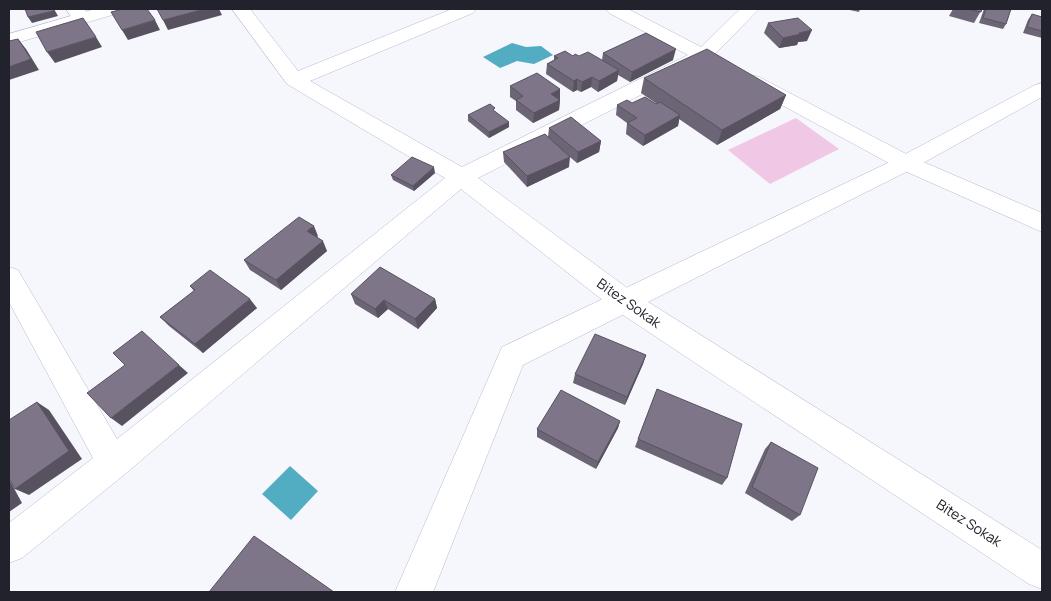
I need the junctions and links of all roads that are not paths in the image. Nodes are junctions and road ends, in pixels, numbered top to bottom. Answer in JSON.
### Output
{"nodes":[{"id":1,"x":112,"y":9,"type":"edge"},
{"id":2,"x":241,"y":9,"type":"edge"},
{"id":3,"x":467,"y":9,"type":"edge"},
{"id":4,"x":615,"y":9,"type":"edge"},
{"id":5,"x":750,"y":9,"type":"edge"},
{"id":6,"x":78,"y":14,"type":"edge"},
{"id":7,"x":9,"y":40,"type":"edge"},
{"id":8,"x":703,"y":55,"type":"junction"},
{"id":9,"x":294,"y":80,"type":"junction"},
{"id":10,"x":1042,"y":89,"type":"edge"},
{"id":11,"x":906,"y":163,"type":"junction"},
{"id":12,"x":462,"y":177,"type":"junction"},
{"id":13,"x":1042,"y":223,"type":"edge"},
{"id":14,"x":9,"y":277,"type":"edge"},
{"id":15,"x":624,"y":301,"type":"junction"},
{"id":16,"x":113,"y":463,"type":"junction"},
{"id":17,"x":9,"y":545,"type":"edge"},
{"id":18,"x":1042,"y":570,"type":"edge"},
{"id":19,"x":414,"y":592,"type":"edge"}],
"edges":[{"from":1,"to":6,"type":"street"},
{"from":2,"to":9,"type":"street","name":"Bitez Sokak"},
{"from":3,"to":9,"type":"street"},
{"from":4,"to":8,"type":"street"},
{"from":5,"to":8,"type":"street"},
{"from":6,"to":7,"type":"street"},
{"from":8,"to":11,"type":"street"},
{"from":8,"to":12,"type":"street"},
{"from":9,"to":12,"type":"street","name":"Bitez Sokak"},
{"from":10,"to":11,"type":"street"},
{"from":11,"to":13,"type":"street"},
{"from":11,"to":15,"type":"street"},
{"from":12,"to":15,"type":"street","name":"Bitez Sokak"},
{"from":12,"to":16,"type":"street"},
{"from":14,"to":16,"type":"street"},
{"from":15,"to":18,"type":"street","name":"Bitez Sokak"},
{"from":15,"to":19,"type":"street"},
{"from":16,"to":17,"type":"street"}]}
